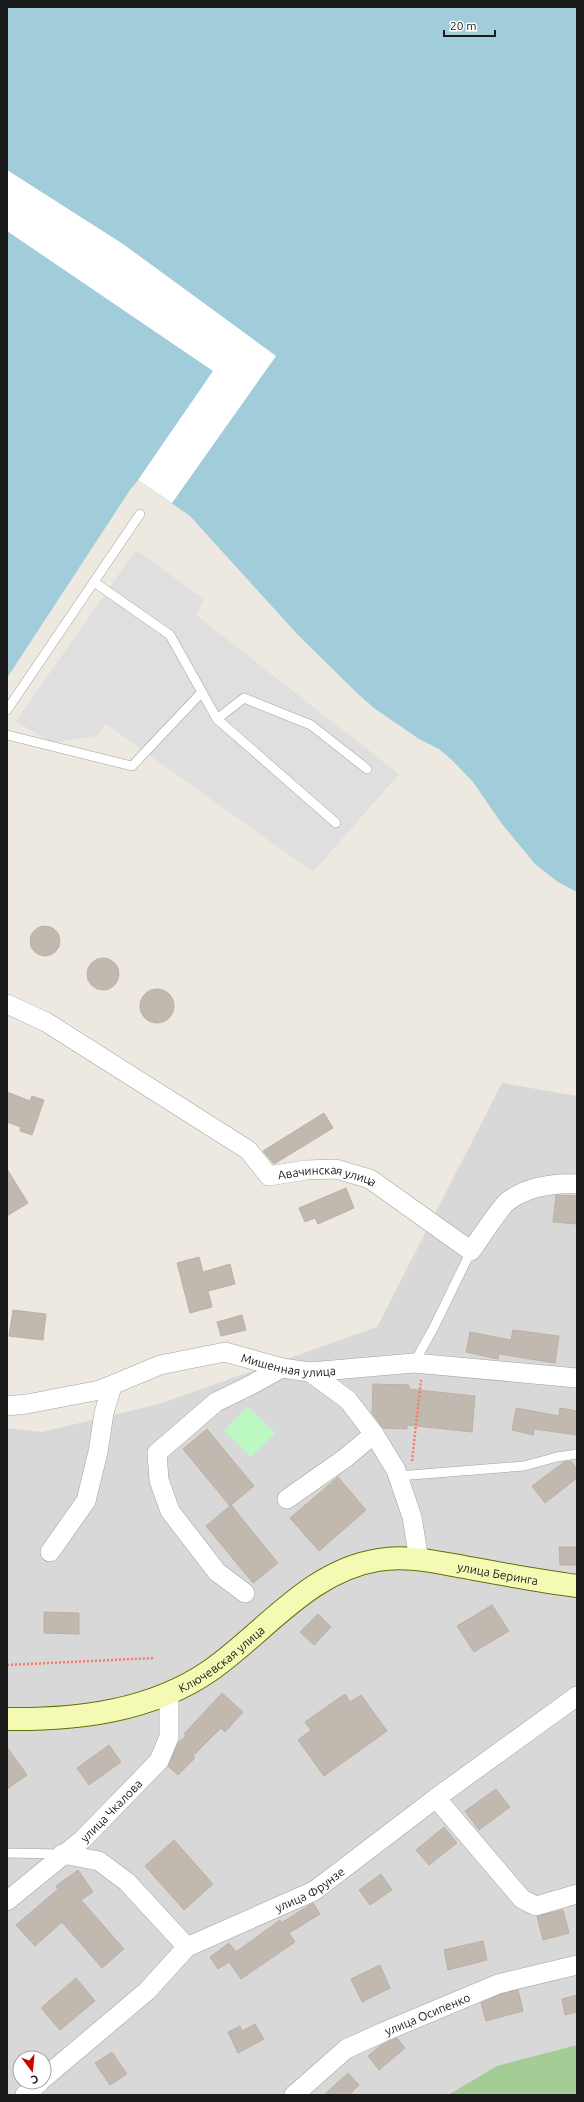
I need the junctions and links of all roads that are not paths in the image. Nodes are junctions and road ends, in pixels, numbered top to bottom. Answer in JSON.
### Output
{"nodes":[{"id":1,"x":140,"y":514,"type":"dead end"},
{"id":2,"x":94,"y":582,"type":"junction"},
{"id":3,"x":202,"y":692,"type":"junction"},
{"id":4,"x":7,"y":710,"type":"edge"},
{"id":5,"x":217,"y":719,"type":"junction"},
{"id":6,"x":7,"y":735,"type":"edge"},
{"id":7,"x":367,"y":769,"type":"dead end"},
{"id":8,"x":336,"y":823,"type":"dead end"},
{"id":9,"x":7,"y":1004,"type":"edge"},
{"id":10,"x":577,"y":1184,"type":"edge"},
{"id":11,"x":471,"y":1251,"type":"junction"},
{"id":12,"x":418,"y":1363,"type":"junction"},
{"id":13,"x":282,"y":1368,"type":"junction"},
{"id":14,"x":310,"y":1372,"type":"junction"},
{"id":15,"x":577,"y":1378,"type":"edge"},
{"id":16,"x":112,"y":1386,"type":"junction"},
{"id":17,"x":7,"y":1406,"type":"edge"},
{"id":18,"x":374,"y":1434,"type":"junction"},
{"id":19,"x":577,"y":1454,"type":"edge"},
{"id":20,"x":398,"y":1476,"type":"junction"},
{"id":21,"x":287,"y":1499,"type":"dead end"},
{"id":22,"x":50,"y":1552,"type":"dead end"},
{"id":23,"x":419,"y":1560,"type":"junction"},
{"id":24,"x":577,"y":1586,"type":"edge"},
{"id":25,"x":245,"y":1593,"type":"dead end"},
{"id":26,"x":168,"y":1694,"type":"junction"},
{"id":27,"x":577,"y":1696,"type":"edge"},
{"id":28,"x":7,"y":1719,"type":"edge"},
{"id":29,"x":436,"y":1798,"type":"junction"},
{"id":30,"x":7,"y":1853,"type":"edge"},
{"id":31,"x":62,"y":1854,"type":"junction"},
{"id":32,"x":577,"y":1894,"type":"edge"},
{"id":33,"x":7,"y":1901,"type":"edge"},
{"id":34,"x":187,"y":1947,"type":"junction"},
{"id":35,"x":577,"y":1965,"type":"edge"},
{"id":36,"x":52,"y":2071,"type":"edge"},
{"id":37,"x":294,"y":2095,"type":"edge"}],
"edges":[{"from":1,"to":2,"type":"lane"},
{"from":2,"to":3,"type":"lane"},
{"from":2,"to":4,"type":"lane"},
{"from":3,"to":5,"type":"lane"},
{"from":3,"to":6,"type":"lane"},
{"from":5,"to":7,"type":"lane"},
{"from":5,"to":8,"type":"lane"},
{"from":9,"to":11,"type":"street","name":"Авачинская улица"},
{"from":10,"to":11,"type":"street"},
{"from":11,"to":12,"type":"lane"},
{"from":12,"to":14,"type":"street","name":"Мишенная улица"},
{"from":12,"to":15,"type":"street","name":"Мишенная улица"},
{"from":13,"to":14,"type":"street","name":"Мишенная улица"},
{"from":13,"to":16,"type":"street","name":"Мишенная улица"},
{"from":13,"to":25,"type":"street"},
{"from":14,"to":18,"type":"street"},
{"from":16,"to":17,"type":"street","name":"Мишенная улица"},
{"from":16,"to":22,"type":"street"},
{"from":18,"to":20,"type":"street"},
{"from":18,"to":21,"type":"street"},
{"from":19,"to":20,"type":"lane"},
{"from":20,"to":23,"type":"street"},
{"from":23,"to":24,"type":"main road","name":"улица Беринга"},
{"from":23,"to":26,"type":"main road","name":"Ключевская улица"},
{"from":26,"to":28,"type":"main road","name":"Ключевская улица"},
{"from":26,"to":31,"type":"street","name":"улица Чкалова"},
{"from":27,"to":29,"type":"street","name":"улица Фрунзе"},
{"from":29,"to":32,"type":"street"},
{"from":29,"to":34,"type":"street","name":"улица Фрунзе"},
{"from":30,"to":31,"type":"lane"},
{"from":31,"to":33,"type":"street","name":"улица Чкалова"},
{"from":31,"to":34,"type":"street"},
{"from":34,"to":36,"type":"street","name":"улица Фрунзе"},
{"from":35,"to":37,"type":"street","name":"улица Осипенко"}]}
